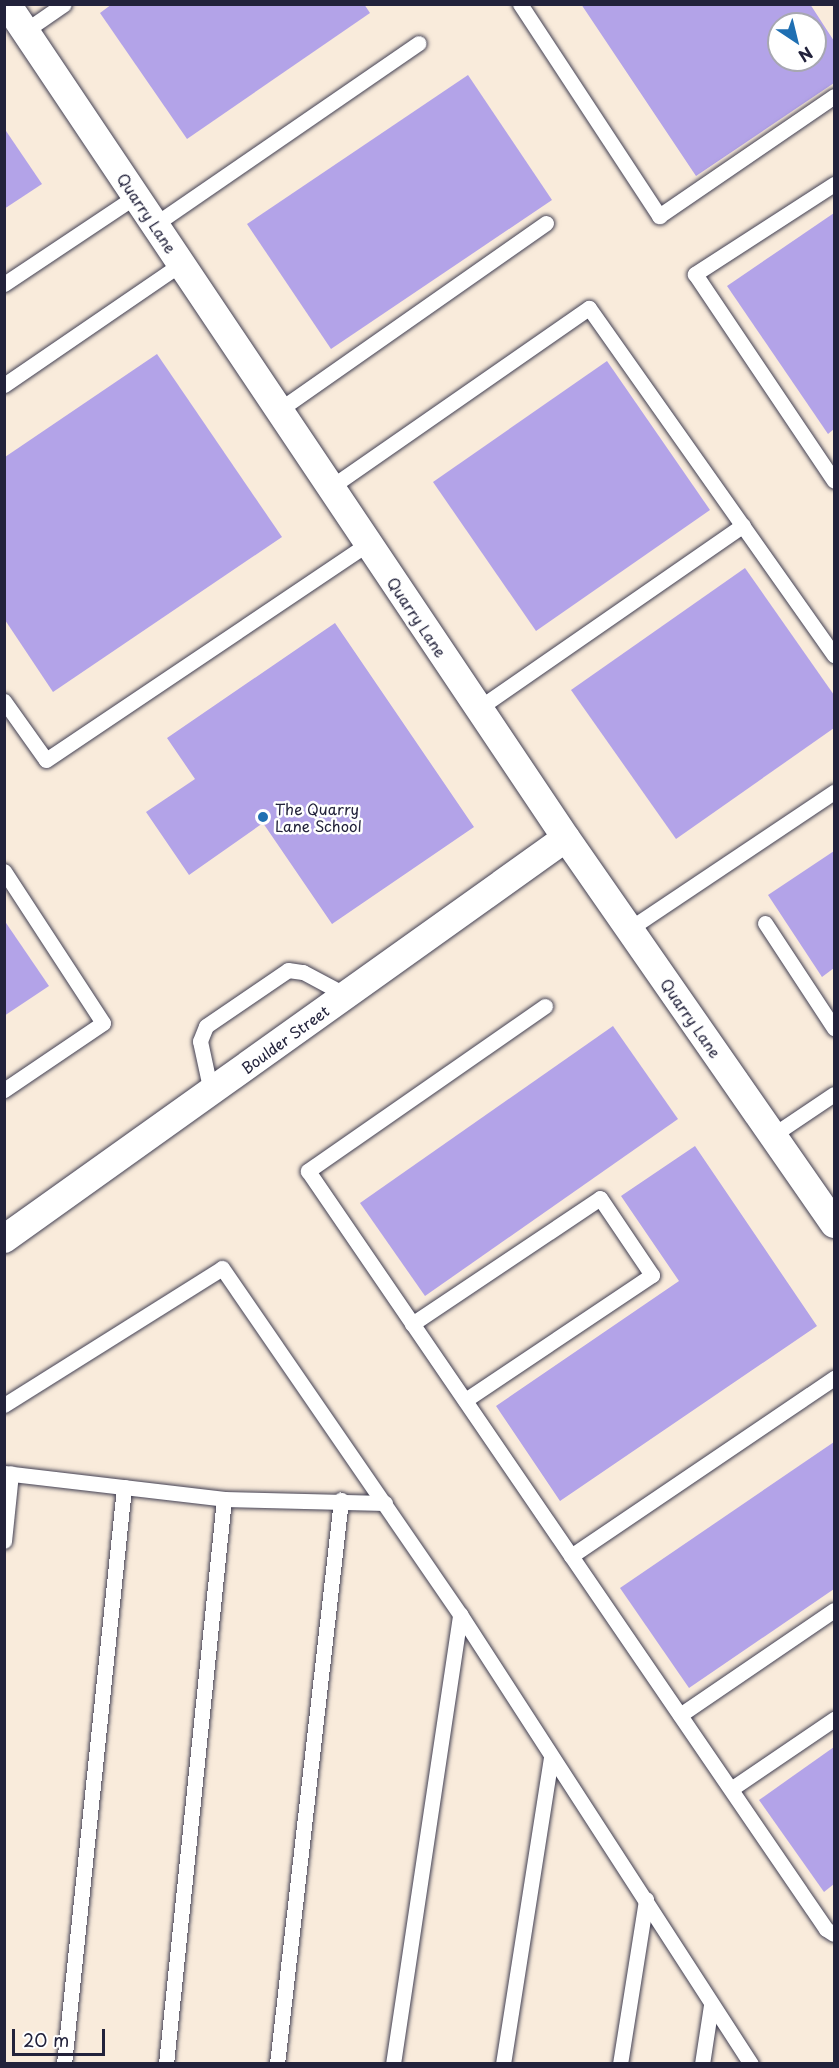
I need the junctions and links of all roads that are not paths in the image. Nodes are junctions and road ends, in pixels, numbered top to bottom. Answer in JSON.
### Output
{"nodes":[{"id":1,"x":64,"y":4,"type":"edge"},
{"id":2,"x":520,"y":4,"type":"edge"},
{"id":3,"x":14,"y":22,"type":"edge"},
{"id":4,"x":419,"y":43,"type":"dead end"},
{"id":5,"x":834,"y":96,"type":"edge"},
{"id":6,"x":834,"y":184,"type":"edge"},
{"id":7,"x":136,"y":196,"type":"junction"},
{"id":8,"x":546,"y":223,"type":"dead end"},
{"id":9,"x":154,"y":225,"type":"junction"},
{"id":10,"x":181,"y":264,"type":"junction"},
{"id":11,"x":4,"y":284,"type":"edge"},
{"id":12,"x":4,"y":385,"type":"edge"},
{"id":13,"x":279,"y":410,"type":"junction"},
{"id":14,"x":832,"y":472,"type":"edge"},
{"id":15,"x":331,"y":487,"type":"junction"},
{"id":16,"x":743,"y":525,"type":"junction"},
{"id":17,"x":368,"y":544,"type":"junction"},
{"id":18,"x":834,"y":655,"type":"edge"},
{"id":19,"x":4,"y":700,"type":"edge"},
{"id":20,"x":479,"y":708,"type":"junction"},
{"id":21,"x":834,"y":792,"type":"edge"},
{"id":22,"x":566,"y":838,"type":"junction"},
{"id":23,"x":4,"y":871,"type":"edge"},
{"id":24,"x":765,"y":923,"type":"dead end"},
{"id":25,"x":629,"y":929,"type":"junction"},
{"id":26,"x":346,"y":995,"type":"junction"},
{"id":27,"x":545,"y":1006,"type":"dead end"},
{"id":28,"x":834,"y":1028,"type":"edge"},
{"id":29,"x":4,"y":1090,"type":"edge"},
{"id":30,"x":211,"y":1092,"type":"junction"},
{"id":31,"x":834,"y":1094,"type":"edge"},
{"id":32,"x":772,"y":1135,"type":"junction"},
{"id":33,"x":834,"y":1224,"type":"edge"},
{"id":34,"x":4,"y":1239,"type":"edge"},
{"id":35,"x":412,"y":1324,"type":"junction"},
{"id":36,"x":834,"y":1378,"type":"edge"},
{"id":37,"x":465,"y":1400,"type":"junction"},
{"id":38,"x":4,"y":1405,"type":"edge"},
{"id":39,"x":8,"y":1473,"type":"edge"},
{"id":40,"x":124,"y":1487,"type":"junction"},
{"id":41,"x":224,"y":1498,"type":"junction"},
{"id":42,"x":341,"y":1500,"type":"junction"},
{"id":43,"x":385,"y":1503,"type":"junction"},
{"id":44,"x":4,"y":1541,"type":"edge"},
{"id":45,"x":571,"y":1556,"type":"junction"},
{"id":46,"x":834,"y":1610,"type":"edge"},
{"id":47,"x":460,"y":1614,"type":"junction"},
{"id":48,"x":680,"y":1715,"type":"junction"},
{"id":49,"x":834,"y":1719,"type":"edge"},
{"id":50,"x":551,"y":1758,"type":"junction"},
{"id":51,"x":730,"y":1789,"type":"junction"},
{"id":52,"x":646,"y":1899,"type":"junction"},
{"id":53,"x":834,"y":1934,"type":"edge"},
{"id":54,"x":711,"y":2005,"type":"junction"},
{"id":55,"x":64,"y":2064,"type":"edge"},
{"id":56,"x":166,"y":2064,"type":"edge"},
{"id":57,"x":277,"y":2064,"type":"edge"},
{"id":58,"x":393,"y":2064,"type":"edge"},
{"id":59,"x":503,"y":2064,"type":"edge"},
{"id":60,"x":620,"y":2064,"type":"edge"},
{"id":61,"x":702,"y":2064,"type":"edge"},
{"id":62,"x":751,"y":2064,"type":"edge"}],
"edges":[{"from":1,"to":3,"type":"lane"},
{"from":2,"to":5,"type":"lane"},
{"from":3,"to":7,"type":"street","name":"Quarry Lane"},
{"from":4,"to":9,"type":"lane"},
{"from":6,"to":14,"type":"lane"},
{"from":7,"to":9,"type":"street","name":"Quarry Lane"},
{"from":7,"to":11,"type":"lane"},
{"from":8,"to":13,"type":"lane"},
{"from":9,"to":10,"type":"street","name":"Quarry Lane"},
{"from":10,"to":12,"type":"lane"},
{"from":10,"to":13,"type":"street","name":"Quarry Lane"},
{"from":13,"to":15,"type":"street","name":"Quarry Lane"},
{"from":15,"to":16,"type":"lane"},
{"from":15,"to":17,"type":"street","name":"Quarry Lane"},
{"from":16,"to":18,"type":"lane"},
{"from":16,"to":20,"type":"lane"},
{"from":17,"to":19,"type":"lane"},
{"from":17,"to":20,"type":"street","name":"Quarry Lane"},
{"from":20,"to":22,"type":"street","name":"Quarry Lane"},
{"from":21,"to":25,"type":"lane"},
{"from":22,"to":25,"type":"street","name":"Quarry Lane"},
{"from":22,"to":26,"type":"street","name":"Boulder Street"},
{"from":23,"to":29,"type":"lane"},
{"from":24,"to":28,"type":"lane"},
{"from":25,"to":32,"type":"street","name":"Quarry Lane"},
{"from":26,"to":30,"type":"street","name":"Boulder Street"},
{"from":26,"to":30,"type":"lane"},
{"from":27,"to":35,"type":"lane"},
{"from":30,"to":34,"type":"street","name":"Boulder Street"},
{"from":31,"to":32,"type":"lane"},
{"from":32,"to":33,"type":"street","name":"Quarry Lane"},
{"from":35,"to":37,"type":"lane"},
{"from":35,"to":37,"type":"lane"},
{"from":36,"to":45,"type":"lane"},
{"from":37,"to":45,"type":"lane"},
{"from":38,"to":43,"type":"lane"},
{"from":39,"to":40,"type":"lane"},
{"from":39,"to":44,"type":"lane"},
{"from":40,"to":41,"type":"lane"},
{"from":40,"to":55,"type":"lane"},
{"from":41,"to":42,"type":"lane"},
{"from":41,"to":56,"type":"lane"},
{"from":42,"to":43,"type":"lane"},
{"from":42,"to":57,"type":"lane"},
{"from":43,"to":47,"type":"lane"},
{"from":45,"to":48,"type":"lane"},
{"from":46,"to":48,"type":"lane"},
{"from":47,"to":50,"type":"lane"},
{"from":47,"to":58,"type":"lane"},
{"from":48,"to":51,"type":"lane"},
{"from":49,"to":51,"type":"lane"},
{"from":50,"to":52,"type":"lane"},
{"from":50,"to":59,"type":"lane"},
{"from":51,"to":53,"type":"lane"},
{"from":52,"to":54,"type":"lane"},
{"from":52,"to":60,"type":"lane"},
{"from":54,"to":61,"type":"lane"},
{"from":54,"to":62,"type":"lane"}]}
